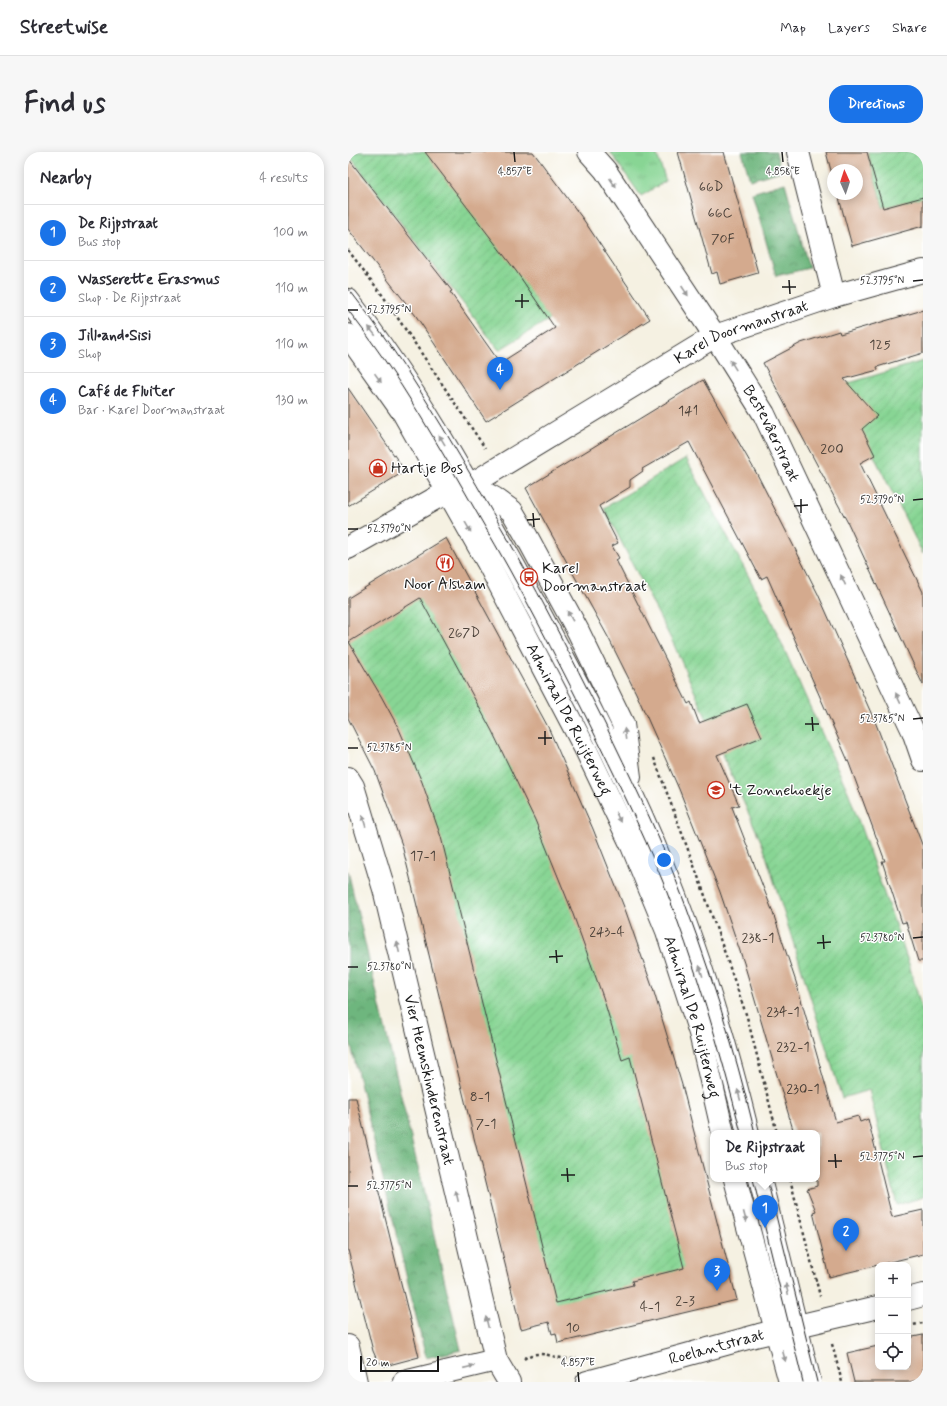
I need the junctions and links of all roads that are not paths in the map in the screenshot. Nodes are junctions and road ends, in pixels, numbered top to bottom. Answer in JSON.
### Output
{"nodes":[{"id":1,"x":589,"y":152,"type":"edge"},
{"id":2,"x":798,"y":152,"type":"edge"},
{"id":3,"x":923,"y":271,"type":"edge"},
{"id":4,"x":834,"y":296,"type":"junction"},
{"id":5,"x":348,"y":300,"type":"edge"},
{"id":6,"x":348,"y":335,"type":"edge"},
{"id":7,"x":715,"y":336,"type":"junction"},
{"id":8,"x":470,"y":485,"type":"junction"},
{"id":9,"x":449,"y":493,"type":"junction"},
{"id":10,"x":348,"y":548,"type":"edge"},
{"id":11,"x":923,"y":760,"type":"edge"},
{"id":12,"x":348,"y":778,"type":"edge"},
{"id":13,"x":722,"y":1130,"type":"edge"},
{"id":14,"x":747,"y":1130,"type":"edge"},
{"id":15,"x":736,"y":1182,"type":"edge"},
{"id":16,"x":761,"y":1182,"type":"edge"},
{"id":17,"x":923,"y":1296,"type":"edge"},
{"id":18,"x":911,"y":1298,"type":"edge"},
{"id":19,"x":875,"y":1308,"type":"edge"},
{"id":20,"x":786,"y":1329,"type":"junction"},
{"id":21,"x":348,"y":1346,"type":"edge"},
{"id":22,"x":496,"y":1360,"type":"junction"},
{"id":23,"x":356,"y":1382,"type":"edge"},
{"id":24,"x":404,"y":1382,"type":"edge"},
{"id":25,"x":509,"y":1382,"type":"edge"},
{"id":26,"x":587,"y":1382,"type":"edge"},
{"id":27,"x":790,"y":1382,"type":"edge"},
{"id":28,"x":810,"y":1382,"type":"edge"}],
"edges":[{"from":1,"to":7,"type":"street","name":"Bestevâerstraat","one_way":true},
{"from":2,"to":4,"type":"street"},
{"from":3,"to":4,"type":"street","name":"Karel Doormanstraat"},
{"from":4,"to":7,"type":"street","name":"Karel Doormanstraat"},
{"from":8,"to":5,"type":"street","name":"Admiraal De Ruijterweg","one_way":true},
{"from":6,"to":9,"type":"street","name":"Admiraal De Ruijterweg","one_way":true},
{"from":7,"to":8,"type":"street","name":"Karel Doormanstraat"},
{"from":11,"to":7,"type":"street","name":"Bestevâerstraat","one_way":true},
{"from":8,"to":9,"type":"street","name":"Karel Doormanstraat"},
{"from":14,"to":8,"type":"street","name":"Admiraal De Ruijterweg","one_way":true},
{"from":9,"to":10,"type":"street","name":"Karel Doormanstraat"},
{"from":9,"to":13,"type":"street","name":"Admiraal De Ruijterweg","one_way":true},
{"from":22,"to":12,"type":"street","name":"Vier Heemskinderenstraat","one_way":true},
{"from":15,"to":20,"type":"street","one_way":true},
{"from":20,"to":16,"type":"street","one_way":true},
{"from":17,"to":18,"type":"street"},
{"from":19,"to":20,"type":"street","name":"Roelantstraat"},
{"from":20,"to":26,"type":"street","name":"Roelantstraat"},
{"from":20,"to":27,"type":"street","one_way":true},
{"from":20,"to":28,"type":"street"},
{"from":21,"to":23,"type":"street"},
{"from":24,"to":22,"type":"street","one_way":true},
{"from":22,"to":25,"type":"street"}]}
